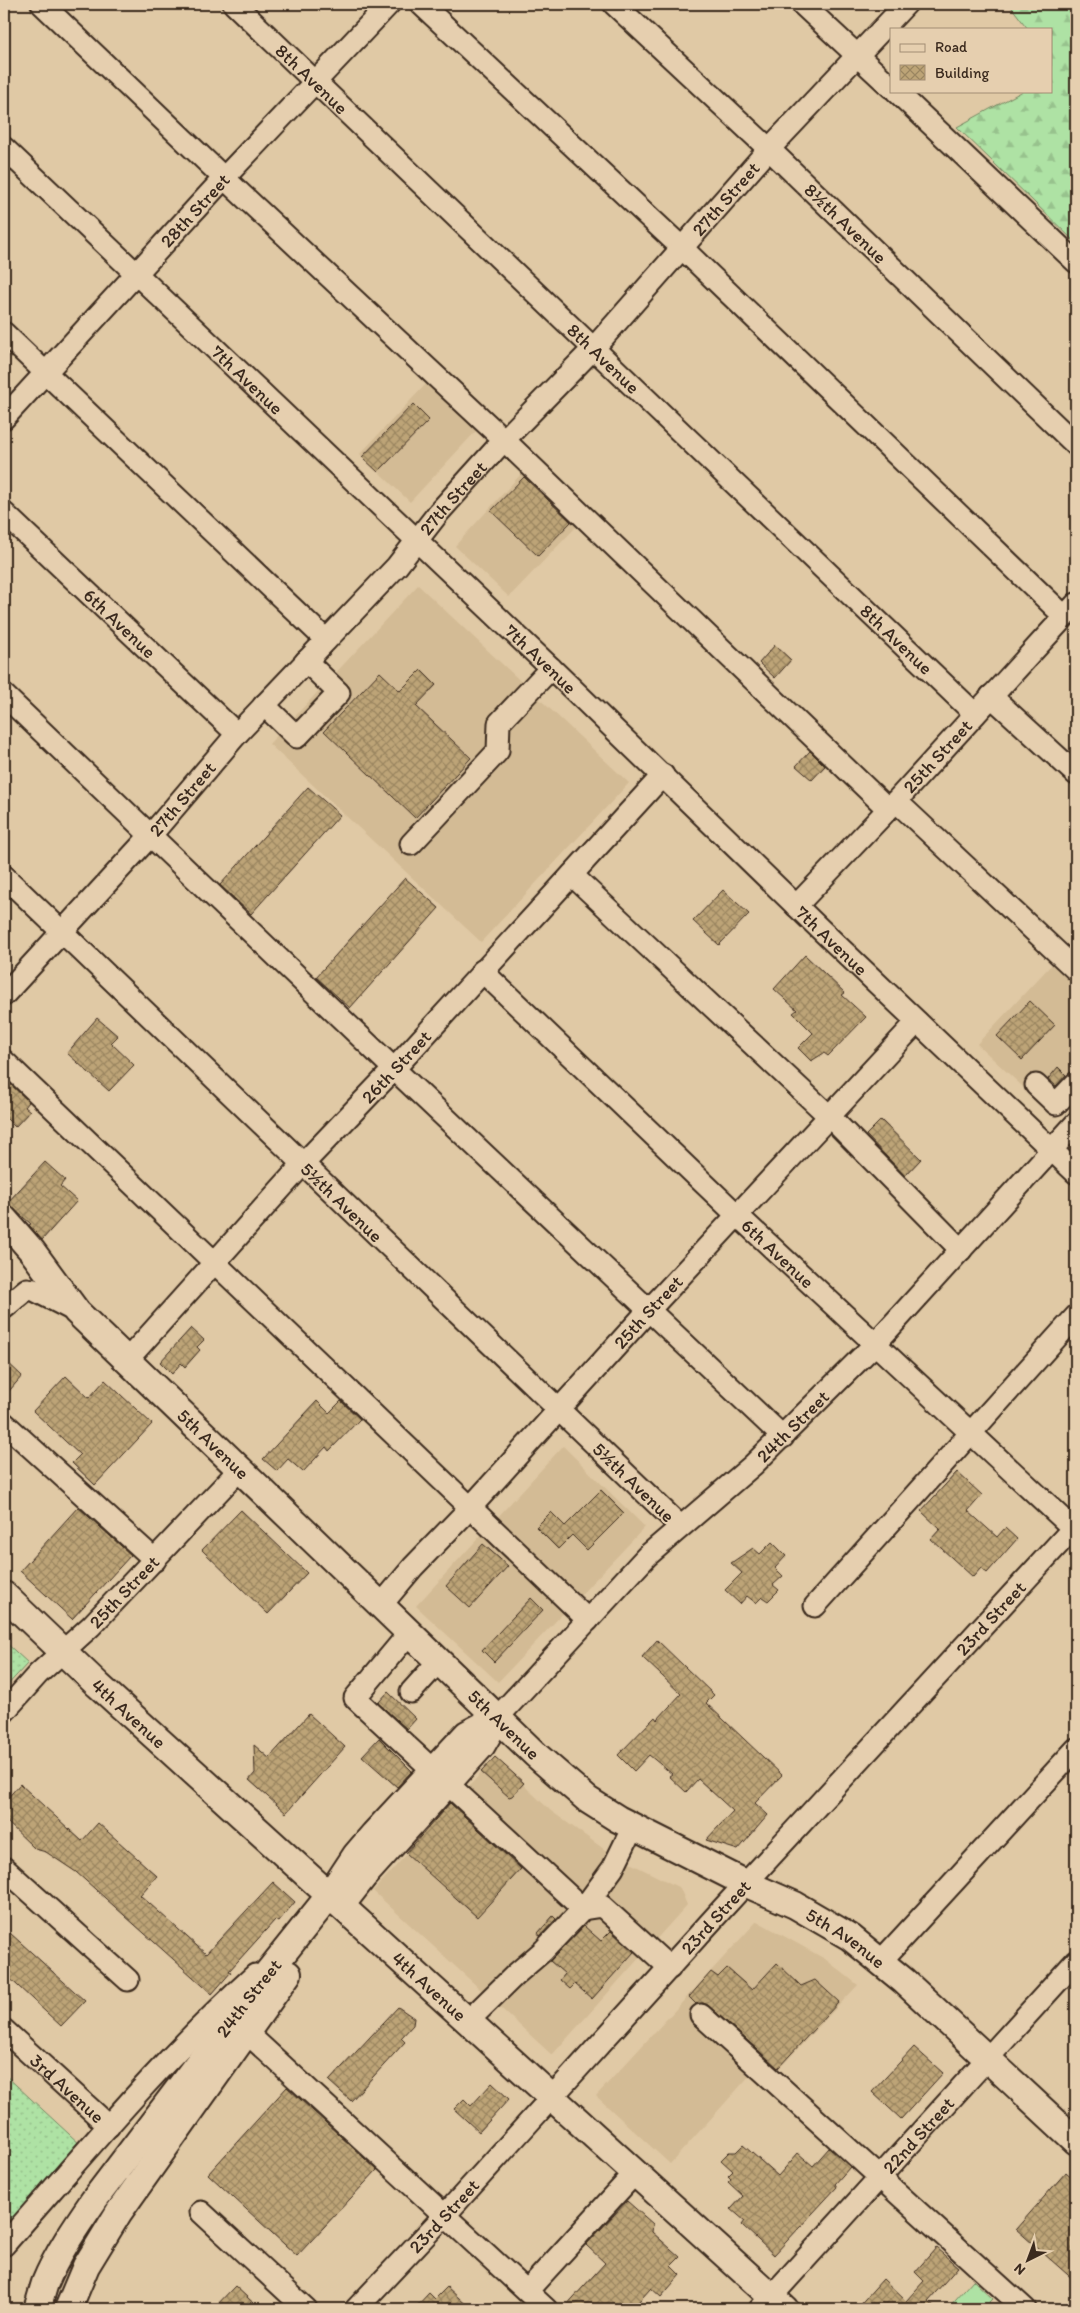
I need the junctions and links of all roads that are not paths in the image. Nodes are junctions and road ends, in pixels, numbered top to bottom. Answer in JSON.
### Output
{"nodes":[{"id":1,"x":42,"y":4,"type":"edge"},
{"id":2,"x":234,"y":4,"type":"edge"},
{"id":3,"x":389,"y":4,"type":"edge"},
{"id":4,"x":422,"y":4,"type":"edge"},
{"id":5,"x":614,"y":4,"type":"edge"},
{"id":6,"x":802,"y":4,"type":"edge"},
{"id":7,"x":906,"y":4,"type":"edge"},
{"id":8,"x":857,"y":55,"type":"junction"},
{"id":9,"x":316,"y":82,"type":"junction"},
{"id":10,"x":890,"y":86,"type":"edge"},
{"id":11,"x":897,"y":92,"type":"edge"},
{"id":12,"x":4,"y":148,"type":"edge"},
{"id":13,"x":769,"y":149,"type":"junction"},
{"id":14,"x":224,"y":178,"type":"junction"},
{"id":15,"x":682,"y":248,"type":"junction"},
{"id":16,"x":1076,"y":262,"type":"edge"},
{"id":17,"x":136,"y":274,"type":"junction"},
{"id":18,"x":4,"y":333,"type":"edge"},
{"id":19,"x":593,"y":349,"type":"junction"},
{"id":20,"x":46,"y":372,"type":"junction"},
{"id":21,"x":4,"y":418,"type":"edge"},
{"id":22,"x":504,"y":440,"type":"junction"},
{"id":23,"x":1076,"y":445,"type":"edge"},
{"id":24,"x":4,"y":514,"type":"edge"},
{"id":25,"x":417,"y":540,"type":"junction"},
{"id":26,"x":1070,"y":610,"type":"edge"},
{"id":27,"x":326,"y":640,"type":"junction"},
{"id":28,"x":306,"y":662,"type":"junction"},
{"id":29,"x":551,"y":668,"type":"junction"},
{"id":30,"x":4,"y":695,"type":"edge"},
{"id":31,"x":992,"y":696,"type":"junction"},
{"id":32,"x":264,"y":705,"type":"junction"},
{"id":33,"x":975,"y":714,"type":"junction"},
{"id":34,"x":237,"y":734,"type":"junction"},
{"id":35,"x":1076,"y":774,"type":"edge"},
{"id":36,"x":664,"y":775,"type":"junction"},
{"id":37,"x":892,"y":805,"type":"junction"},
{"id":38,"x":151,"y":835,"type":"junction"},
{"id":39,"x":411,"y":844,"type":"dead end"},
{"id":40,"x":572,"y":874,"type":"junction"},
{"id":41,"x":4,"y":876,"type":"edge"},
{"id":42,"x":796,"y":906,"type":"junction"},
{"id":43,"x":62,"y":932,"type":"junction"},
{"id":44,"x":1076,"y":970,"type":"edge"},
{"id":45,"x":482,"y":971,"type":"junction"},
{"id":46,"x":4,"y":995,"type":"edge"},
{"id":47,"x":917,"y":1022,"type":"junction"},
{"id":48,"x":4,"y":1061,"type":"edge"},
{"id":49,"x":394,"y":1069,"type":"junction"},
{"id":50,"x":1076,"y":1082,"type":"edge"},
{"id":51,"x":1036,"y":1085,"type":"dead end"},
{"id":52,"x":829,"y":1116,"type":"junction"},
{"id":53,"x":1076,"y":1123,"type":"edge"},
{"id":54,"x":1052,"y":1150,"type":"junction"},
{"id":55,"x":302,"y":1164,"type":"junction"},
{"id":56,"x":1076,"y":1174,"type":"edge"},
{"id":57,"x":737,"y":1215,"type":"junction"},
{"id":58,"x":4,"y":1219,"type":"edge"},
{"id":59,"x":961,"y":1250,"type":"junction"},
{"id":60,"x":216,"y":1262,"type":"junction"},
{"id":61,"x":4,"y":1308,"type":"edge"},
{"id":62,"x":648,"y":1311,"type":"junction"},
{"id":63,"x":77,"y":1312,"type":"junction"},
{"id":64,"x":1076,"y":1316,"type":"edge"},
{"id":65,"x":875,"y":1344,"type":"junction"},
{"id":66,"x":127,"y":1360,"type":"junction"},
{"id":67,"x":558,"y":1409,"type":"junction"},
{"id":68,"x":4,"y":1423,"type":"edge"},
{"id":69,"x":970,"y":1432,"type":"junction"},
{"id":70,"x":783,"y":1437,"type":"junction"},
{"id":71,"x":240,"y":1469,"type":"junction"},
{"id":72,"x":470,"y":1508,"type":"junction"},
{"id":73,"x":680,"y":1526,"type":"junction"},
{"id":74,"x":1075,"y":1528,"type":"edge"},
{"id":75,"x":155,"y":1560,"type":"junction"},
{"id":76,"x":4,"y":1595,"type":"edge"},
{"id":77,"x":382,"y":1604,"type":"junction"},
{"id":78,"x":815,"y":1606,"type":"dead end"},
{"id":79,"x":4,"y":1608,"type":"edge"},
{"id":80,"x":27,"y":1618,"type":"junction"},
{"id":81,"x":588,"y":1620,"type":"junction"},
{"id":82,"x":410,"y":1632,"type":"junction"},
{"id":83,"x":68,"y":1657,"type":"junction"},
{"id":84,"x":439,"y":1661,"type":"junction"},
{"id":85,"x":410,"y":1692,"type":"dead end"},
{"id":86,"x":4,"y":1712,"type":"edge"},
{"id":87,"x":497,"y":1718,"type":"junction"},
{"id":88,"x":1076,"y":1749,"type":"edge"},
{"id":89,"x":441,"y":1776,"type":"junction"},
{"id":90,"x":633,"y":1827,"type":"junction"},
{"id":91,"x":4,"y":1868,"type":"edge"},
{"id":92,"x":747,"y":1884,"type":"junction"},
{"id":93,"x":335,"y":1900,"type":"junction"},
{"id":94,"x":583,"y":1909,"type":"junction"},
{"id":95,"x":292,"y":1942,"type":"junction"},
{"id":96,"x":881,"y":1961,"type":"junction"},
{"id":97,"x":1076,"y":1961,"type":"edge"},
{"id":98,"x":670,"y":1968,"type":"junction"},
{"id":99,"x":128,"y":1980,"type":"dead end"},
{"id":100,"x":701,"y":2015,"type":"dead end"},
{"id":101,"x":468,"y":2021,"type":"junction"},
{"id":102,"x":4,"y":2030,"type":"edge"},
{"id":103,"x":246,"y":2032,"type":"junction"},
{"id":104,"x":989,"y":2059,"type":"junction"},
{"id":105,"x":552,"y":2098,"type":"junction"},
{"id":106,"x":108,"y":2126,"type":"junction"},
{"id":107,"x":1076,"y":2141,"type":"edge"},
{"id":108,"x":635,"y":2173,"type":"junction"},
{"id":109,"x":881,"y":2177,"type":"junction"},
{"id":110,"x":202,"y":2212,"type":"dead end"},
{"id":111,"x":444,"y":2216,"type":"junction"},
{"id":112,"x":4,"y":2245,"type":"edge"},
{"id":113,"x":526,"y":2291,"type":"junction"},
{"id":114,"x":772,"y":2305,"type":"edge"},
{"id":115,"x":37,"y":2309,"type":"edge"},
{"id":116,"x":68,"y":2309,"type":"edge"},
{"id":117,"x":306,"y":2309,"type":"edge"},
{"id":118,"x":356,"y":2309,"type":"edge"},
{"id":119,"x":546,"y":2309,"type":"edge"},
{"id":120,"x":1025,"y":2309,"type":"edge"}],
"edges":[{"from":1,"to":14,"type":"street"},
{"from":2,"to":9,"type":"street","name":"8th Avenue"},
{"from":3,"to":9,"type":"street","name":"28th Street"},
{"from":4,"to":15,"type":"street"},
{"from":5,"to":13,"type":"street","name":"8½th Avenue"},
{"from":6,"to":8,"type":"street"},
{"from":7,"to":8,"type":"street","name":"27th Street"},
{"from":8,"to":10,"type":"street"},
{"from":8,"to":13,"type":"street","name":"27th Street"},
{"from":9,"to":14,"type":"street","name":"28th Street"},
{"from":9,"to":19,"type":"street","name":"8th Avenue"},
{"from":11,"to":16,"type":"street"},
{"from":12,"to":17,"type":"street","name":"7th Avenue"},
{"from":13,"to":15,"type":"street","name":"27th Street"},
{"from":13,"to":23,"type":"street","name":"8½th Avenue"},
{"from":14,"to":17,"type":"street","name":"28th Street"},
{"from":14,"to":22,"type":"street"},
{"from":15,"to":19,"type":"street","name":"27th Street"},
{"from":15,"to":26,"type":"street"},
{"from":17,"to":20,"type":"street","name":"28th Street"},
{"from":17,"to":25,"type":"street","name":"7th Avenue"},
{"from":18,"to":20,"type":"street"},
{"from":19,"to":22,"type":"street","name":"27th Street"},
{"from":19,"to":33,"type":"street","name":"8th Avenue"},
{"from":20,"to":21,"type":"street","name":"28th Street"},
{"from":20,"to":27,"type":"street"},
{"from":22,"to":25,"type":"street","name":"27th Street"},
{"from":22,"to":37,"type":"street"},
{"from":24,"to":34,"type":"street","name":"6th Avenue"},
{"from":25,"to":27,"type":"street","name":"27th Street"},
{"from":25,"to":29,"type":"street","name":"7th Avenue"},
{"from":26,"to":31,"type":"street","name":"25th Street"},
{"from":27,"to":28,"type":"street","name":"27th Street"},
{"from":28,"to":32,"type":"street","name":"27th Street"},
{"from":28,"to":32,"type":"street"},
{"from":29,"to":36,"type":"street","name":"7th Avenue"},
{"from":29,"to":39,"type":"street"},
{"from":30,"to":38,"type":"street"},
{"from":31,"to":33,"type":"street","name":"25th Street"},
{"from":31,"to":35,"type":"street"},
{"from":32,"to":34,"type":"street","name":"27th Street"},
{"from":33,"to":37,"type":"street","name":"25th Street"},
{"from":34,"to":38,"type":"street","name":"27th Street"},
{"from":36,"to":40,"type":"street","name":"26th Street"},
{"from":36,"to":42,"type":"street","name":"7th Avenue"},
{"from":37,"to":42,"type":"street","name":"25th Street"},
{"from":37,"to":44,"type":"street"},
{"from":38,"to":43,"type":"street","name":"27th Street"},
{"from":38,"to":49,"type":"street"},
{"from":40,"to":45,"type":"street","name":"26th Street"},
{"from":40,"to":52,"type":"street"},
{"from":41,"to":43,"type":"street","name":"5½th Avenue"},
{"from":42,"to":47,"type":"street","name":"7th Avenue"},
{"from":43,"to":46,"type":"street","name":"27th Street"},
{"from":43,"to":55,"type":"street","name":"5½th Avenue"},
{"from":45,"to":49,"type":"street","name":"26th Street"},
{"from":45,"to":57,"type":"street","name":"6th Avenue"},
{"from":47,"to":52,"type":"street","name":"25th Street"},
{"from":47,"to":54,"type":"street","name":"7th Avenue"},
{"from":48,"to":60,"type":"street"},
{"from":49,"to":55,"type":"street","name":"26th Street"},
{"from":49,"to":62,"type":"street"},
{"from":50,"to":51,"type":"street"},
{"from":52,"to":57,"type":"street","name":"25th Street"},
{"from":52,"to":59,"type":"street"},
{"from":53,"to":54,"type":"street","name":"24th Street"},
{"from":54,"to":56,"type":"street","name":"7th Avenue"},
{"from":54,"to":59,"type":"street","name":"24th Street"},
{"from":55,"to":60,"type":"street","name":"26th Street"},
{"from":55,"to":67,"type":"street","name":"5½th Avenue"},
{"from":57,"to":62,"type":"street","name":"25th Street"},
{"from":57,"to":65,"type":"street","name":"6th Avenue"},
{"from":58,"to":63,"type":"main road","name":"5th Avenue"},
{"from":59,"to":65,"type":"street","name":"24th Street"},
{"from":60,"to":66,"type":"street","name":"26th Street"},
{"from":60,"to":72,"type":"street"},
{"from":61,"to":63,"type":"street"},
{"from":62,"to":67,"type":"street","name":"25th Street"},
{"from":62,"to":70,"type":"street"},
{"from":63,"to":66,"type":"main road","name":"5th Avenue"},
{"from":64,"to":69,"type":"street"},
{"from":65,"to":69,"type":"street","name":"6th Avenue"},
{"from":65,"to":70,"type":"street","name":"24th Street"},
{"from":66,"to":71,"type":"main road","name":"5th Avenue"},
{"from":67,"to":72,"type":"street","name":"25th Street"},
{"from":67,"to":73,"type":"street","name":"5½th Avenue"},
{"from":68,"to":75,"type":"street"},
{"from":69,"to":74,"type":"street","name":"6th Avenue"},
{"from":69,"to":78,"type":"street"},
{"from":70,"to":73,"type":"street","name":"24th Street"},
{"from":71,"to":75,"type":"street","name":"25th Street"},
{"from":71,"to":77,"type":"main road","name":"5th Avenue"},
{"from":72,"to":77,"type":"street","name":"25th Street"},
{"from":72,"to":81,"type":"street"},
{"from":73,"to":81,"type":"street","name":"24th Street"},
{"from":74,"to":92,"type":"street","name":"23rd Street"},
{"from":75,"to":83,"type":"street","name":"25th Street"},
{"from":76,"to":80,"type":"main road"},
{"from":77,"to":82,"type":"main road","name":"5th Avenue"},
{"from":79,"to":80,"type":"street"},
{"from":80,"to":83,"type":"main road"},
{"from":81,"to":87,"type":"street","name":"24th Street"},
{"from":82,"to":84,"type":"main road","name":"5th Avenue"},
{"from":82,"to":89,"type":"street"},
{"from":83,"to":86,"type":"street","name":"25th Street"},
{"from":83,"to":93,"type":"main road","name":"4th Avenue"},
{"from":84,"to":85,"type":"street"},
{"from":84,"to":87,"type":"main road","name":"5th Avenue"},
{"from":87,"to":89,"type":"main road","name":"24th Street"},
{"from":87,"to":90,"type":"main road","name":"5th Avenue"},
{"from":88,"to":96,"type":"street"},
{"from":89,"to":93,"type":"main road","name":"24th Street"},
{"from":89,"to":94,"type":"street"},
{"from":90,"to":92,"type":"main road","name":"5th Avenue"},
{"from":90,"to":94,"type":"street"},
{"from":91,"to":99,"type":"street"},
{"from":92,"to":96,"type":"main road","name":"5th Avenue"},
{"from":92,"to":98,"type":"street","name":"23rd Street"},
{"from":93,"to":95,"type":"main road","name":"24th Street"},
{"from":93,"to":101,"type":"main road","name":"4th Avenue"},
{"from":93,"to":103,"type":"main road","name":"24th Street"},
{"from":94,"to":98,"type":"street"},
{"from":94,"to":101,"type":"street"},
{"from":95,"to":106,"type":"street"},
{"from":95,"to":115,"type":"main road","name":"24th Street"},
{"from":96,"to":104,"type":"main road","name":"5th Avenue"},
{"from":97,"to":104,"type":"street","name":"22nd Street"},
{"from":98,"to":105,"type":"street","name":"23rd Street"},
{"from":100,"to":109,"type":"street"},
{"from":101,"to":105,"type":"main road","name":"4th Avenue"},
{"from":102,"to":106,"type":"street","name":"3rd Avenue"},
{"from":103,"to":111,"type":"street"},
{"from":103,"to":116,"type":"main road","name":"24th Street"},
{"from":104,"to":107,"type":"main road","name":"5th Avenue"},
{"from":104,"to":109,"type":"street","name":"22nd Street"},
{"from":105,"to":108,"type":"main road","name":"4th Avenue"},
{"from":105,"to":111,"type":"street","name":"23rd Street"},
{"from":106,"to":112,"type":"street"},
{"from":108,"to":113,"type":"street"},
{"from":108,"to":114,"type":"main road","name":"4th Avenue"},
{"from":109,"to":114,"type":"street","name":"22nd Street"},
{"from":109,"to":120,"type":"street"},
{"from":110,"to":117,"type":"street"},
{"from":111,"to":113,"type":"street"},
{"from":111,"to":118,"type":"street","name":"23rd Street"},
{"from":113,"to":119,"type":"street"}]}
